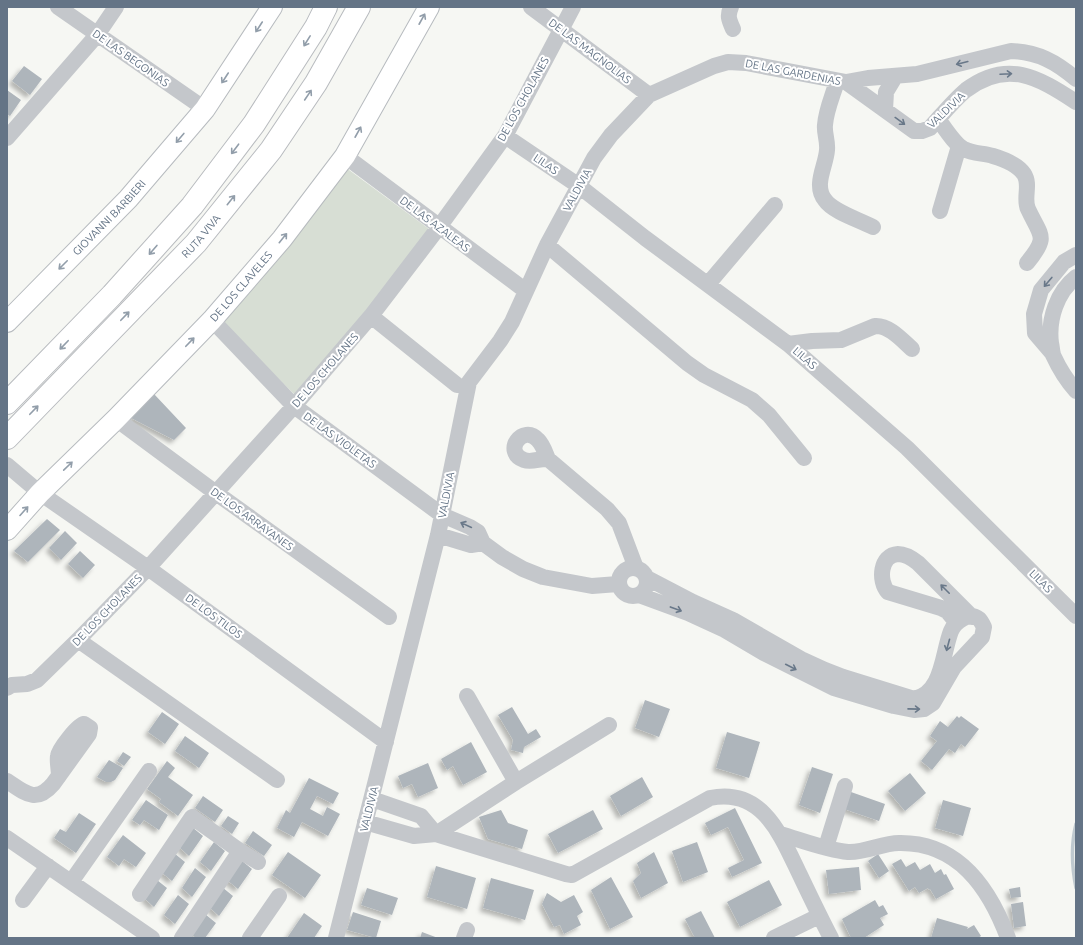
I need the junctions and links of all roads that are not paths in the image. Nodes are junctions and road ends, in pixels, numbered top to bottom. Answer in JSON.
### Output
{"nodes":[{"id":1,"x":58,"y":7,"type":"edge"},
{"id":2,"x":116,"y":7,"type":"edge"},
{"id":3,"x":272,"y":7,"type":"edge"},
{"id":4,"x":326,"y":7,"type":"edge"},
{"id":5,"x":358,"y":7,"type":"edge"},
{"id":6,"x":429,"y":7,"type":"edge"},
{"id":7,"x":531,"y":7,"type":"edge"},
{"id":8,"x":573,"y":7,"type":"edge"},
{"id":9,"x":731,"y":7,"type":"edge"},
{"id":10,"x":561,"y":29,"type":"junction"},
{"id":11,"x":733,"y":30,"type":"dead end"},
{"id":12,"x":98,"y":35,"type":"junction"},
{"id":13,"x":895,"y":77,"type":"junction"},
{"id":14,"x":1076,"y":79,"type":"edge"},
{"id":15,"x":841,"y":82,"type":"junction"},
{"id":16,"x":649,"y":95,"type":"junction"},
{"id":17,"x":1076,"y":102,"type":"edge"},
{"id":18,"x":205,"y":109,"type":"junction"},
{"id":19,"x":885,"y":110,"type":"junction"},
{"id":20,"x":938,"y":119,"type":"junction"},
{"id":21,"x":505,"y":136,"type":"junction"},
{"id":22,"x":7,"y":138,"type":"edge"},
{"id":23,"x":959,"y":146,"type":"junction"},
{"id":24,"x":345,"y":156,"type":"junction"},
{"id":25,"x":579,"y":186,"type":"junction"},
{"id":26,"x":775,"y":205,"type":"dead end"},
{"id":27,"x":940,"y":210,"type":"dead end"},
{"id":28,"x":439,"y":227,"type":"junction"},
{"id":29,"x":873,"y":227,"type":"dead end"},
{"id":30,"x":547,"y":245,"type":"junction"},
{"id":31,"x":1076,"y":255,"type":"edge"},
{"id":32,"x":1028,"y":263,"type":"dead end"},
{"id":33,"x":1076,"y":277,"type":"edge"},
{"id":34,"x":708,"y":284,"type":"junction"},
{"id":35,"x":526,"y":291,"type":"junction"},
{"id":36,"x":371,"y":316,"type":"junction"},
{"id":37,"x":212,"y":320,"type":"junction"},
{"id":38,"x":7,"y":322,"type":"edge"},
{"id":39,"x":788,"y":344,"type":"junction"},
{"id":40,"x":912,"y":349,"type":"dead end"},
{"id":41,"x":1052,"y":354,"type":"junction"},
{"id":42,"x":457,"y":385,"type":"dead end"},
{"id":43,"x":1073,"y":388,"type":"edge"},
{"id":44,"x":7,"y":404,"type":"edge"},
{"id":45,"x":294,"y":406,"type":"junction"},
{"id":46,"x":116,"y":419,"type":"junction"},
{"id":47,"x":7,"y":438,"type":"edge"},
{"id":48,"x":804,"y":458,"type":"dead end"},
{"id":49,"x":548,"y":459,"type":"dead end"},
{"id":50,"x":7,"y":465,"type":"edge"},
{"id":51,"x":34,"y":488,"type":"junction"},
{"id":52,"x":216,"y":493,"type":"junction"},
{"id":53,"x":442,"y":515,"type":"junction"},
{"id":54,"x":7,"y":530,"type":"edge"},
{"id":55,"x":438,"y":535,"type":"junction"},
{"id":56,"x":483,"y":543,"type":"junction"},
{"id":57,"x":148,"y":568,"type":"junction"},
{"id":58,"x":642,"y":573,"type":"junction"},
{"id":59,"x":618,"y":584,"type":"junction"},
{"id":60,"x":639,"y":595,"type":"junction"},
{"id":61,"x":1076,"y":616,"type":"edge"},
{"id":62,"x":389,"y":617,"type":"dead end"},
{"id":63,"x":972,"y":617,"type":"junction"},
{"id":64,"x":956,"y":622,"type":"junction"},
{"id":65,"x":78,"y":640,"type":"junction"},
{"id":66,"x":7,"y":688,"type":"edge"},
{"id":67,"x":467,"y":696,"type":"dead end"},
{"id":68,"x":609,"y":725,"type":"dead end"},
{"id":69,"x":386,"y":742,"type":"junction"},
{"id":70,"x":149,"y":772,"type":"dead end"},
{"id":71,"x":60,"y":776,"type":"dead end"},
{"id":72,"x":277,"y":780,"type":"dead end"},
{"id":73,"x":7,"y":781,"type":"edge"},
{"id":74,"x":516,"y":782,"type":"junction"},
{"id":75,"x":845,"y":786,"type":"dead end"},
{"id":76,"x":372,"y":799,"type":"junction"},
{"id":77,"x":396,"y":808,"type":"junction"},
{"id":78,"x":365,"y":822,"type":"junction"},
{"id":79,"x":390,"y":830,"type":"junction"},
{"id":80,"x":436,"y":834,"type":"junction"},
{"id":81,"x":780,"y":834,"type":"junction"},
{"id":82,"x":7,"y":838,"type":"edge"},
{"id":83,"x":826,"y":847,"type":"junction"},
{"id":84,"x":240,"y":851,"type":"junction"},
{"id":85,"x":258,"y":862,"type":"dead end"},
{"id":86,"x":48,"y":866,"type":"junction"},
{"id":87,"x":71,"y":882,"type":"junction"},
{"id":88,"x":140,"y":894,"type":"dead end"},
{"id":89,"x":279,"y":896,"type":"dead end"},
{"id":90,"x":23,"y":900,"type":"dead end"},
{"id":91,"x":819,"y":916,"type":"junction"},
{"id":92,"x":152,"y":938,"type":"edge"},
{"id":93,"x":182,"y":938,"type":"edge"},
{"id":94,"x":250,"y":938,"type":"edge"},
{"id":95,"x":336,"y":938,"type":"edge"},
{"id":96,"x":774,"y":938,"type":"edge"},
{"id":97,"x":831,"y":938,"type":"edge"},
{"id":98,"x":1008,"y":938,"type":"edge"}],
"edges":[{"from":1,"to":12,"type":"street","name":"DE LAS BEGONIAS"},
{"from":2,"to":12,"type":"street"},
{"from":3,"to":18,"type":"main road","name":"GIOVANNI BARBIERI","one_way":true},
{"from":4,"to":44,"type":"highway","one_way":true},
{"from":47,"to":5,"type":"highway","name":"RUTA VIVA","one_way":true},
{"from":24,"to":6,"type":"main road","name":"DE LOS CLAVELES","one_way":true},
{"from":7,"to":10,"type":"street","name":"DE LAS MAGNOLIAS"},
{"from":8,"to":10,"type":"street","name":"DE LOS CHOLANES"},
{"from":9,"to":11,"type":"street"},
{"from":10,"to":16,"type":"street","name":"DE LAS MAGNOLIAS"},
{"from":10,"to":21,"type":"street","name":"DE LOS CHOLANES"},
{"from":12,"to":18,"type":"street","name":"DE LAS BEGONIAS"},
{"from":12,"to":22,"type":"street"},
{"from":14,"to":13,"type":"street","name":"DE LAS GARDENIAS","one_way":true},
{"from":13,"to":15,"type":"street","name":"DE LAS GARDENIAS"},
{"from":13,"to":19,"type":"street"},
{"from":15,"to":16,"type":"street","name":"DE LAS GARDENIAS"},
{"from":15,"to":19,"type":"street","name":"VALDIVIA"},
{"from":15,"to":29,"type":"street"},
{"from":16,"to":25,"type":"street","name":"VALDIVIA"},
{"from":20,"to":17,"type":"street","name":"VALDIVIA","one_way":true},
{"from":18,"to":38,"type":"main road","name":"GIOVANNI BARBIERI","one_way":true},
{"from":19,"to":20,"type":"street","name":"VALDIVIA","one_way":true},
{"from":20,"to":23,"type":"street"},
{"from":21,"to":25,"type":"street","name":"LILAS"},
{"from":21,"to":28,"type":"street","name":"DE LOS CHOLANES"},
{"from":23,"to":27,"type":"street"},
{"from":23,"to":32,"type":"street"},
{"from":24,"to":28,"type":"street","name":"DE LAS AZALEAS"},
{"from":37,"to":24,"type":"main road","name":"DE LOS CLAVELES","one_way":true},
{"from":25,"to":30,"type":"street","name":"VALDIVIA"},
{"from":25,"to":34,"type":"street","name":"LILAS"},
{"from":26,"to":34,"type":"street"},
{"from":28,"to":35,"type":"street","name":"DE LAS AZALEAS"},
{"from":28,"to":36,"type":"street","name":"DE LOS CHOLANES"},
{"from":30,"to":35,"type":"street","name":"VALDIVIA"},
{"from":30,"to":48,"type":"street"},
{"from":31,"to":41,"type":"street","one_way":true},
{"from":33,"to":41,"type":"street"},
{"from":34,"to":39,"type":"street","name":"LILAS"},
{"from":35,"to":53,"type":"street","name":"VALDIVIA"},
{"from":36,"to":42,"type":"street"},
{"from":36,"to":45,"type":"street","name":"DE LOS CHOLANES"},
{"from":37,"to":45,"type":"street","name":"DE LAS VIOLETAS"},
{"from":46,"to":37,"type":"main road","name":"DE LOS CLAVELES","one_way":true},
{"from":39,"to":40,"type":"street"},
{"from":39,"to":61,"type":"street","name":"LILAS"},
{"from":41,"to":43,"type":"street"},
{"from":45,"to":52,"type":"street","name":"DE LOS CHOLANES"},
{"from":45,"to":53,"type":"street","name":"DE LAS VIOLETAS"},
{"from":51,"to":46,"type":"main road","name":"DE LOS CLAVELES","one_way":true},
{"from":46,"to":52,"type":"street","name":"DE LOS ARRAYANES"},
{"from":49,"to":58,"type":"street"},
{"from":50,"to":51,"type":"street","name":"DE LOS TILOS"},
{"from":54,"to":51,"type":"main road","name":"DE LOS CLAVELES","one_way":true},
{"from":51,"to":57,"type":"street","name":"DE LOS TILOS"},
{"from":52,"to":57,"type":"street","name":"DE LOS CHOLANES"},
{"from":52,"to":62,"type":"street","name":"DE LOS ARRAYANES"},
{"from":53,"to":55,"type":"street","name":"VALDIVIA"},
{"from":56,"to":53,"type":"street","name":"DE LAS VIOLETAS","one_way":true},
{"from":55,"to":56,"type":"street"},
{"from":55,"to":69,"type":"street","name":"VALDIVIA"},
{"from":56,"to":59,"type":"street","name":"DE LAS VIOLETAS"},
{"from":57,"to":65,"type":"street","name":"DE LOS CHOLANES"},
{"from":57,"to":69,"type":"street","name":"DE LOS TILOS"},
{"from":58,"to":59,"type":"street"},
{"from":58,"to":60,"type":"street"},
{"from":64,"to":58,"type":"street","one_way":true},
{"from":59,"to":60,"type":"street"},
{"from":60,"to":63,"type":"street","one_way":true},
{"from":63,"to":64,"type":"street"},
{"from":63,"to":64,"type":"street","one_way":true},
{"from":65,"to":66,"type":"street","name":"DE LOS CHOLANES"},
{"from":65,"to":72,"type":"street"},
{"from":67,"to":74,"type":"street"},
{"from":68,"to":74,"type":"street"},
{"from":69,"to":76,"type":"street","name":"VALDIVIA"},
{"from":70,"to":87,"type":"street"},
{"from":71,"to":73,"type":"street"},
{"from":74,"to":80,"type":"street"},
{"from":75,"to":83,"type":"street"},
{"from":76,"to":77,"type":"street"},
{"from":76,"to":78,"type":"street","name":"VALDIVIA"},
{"from":77,"to":79,"type":"street"},
{"from":77,"to":80,"type":"street"},
{"from":78,"to":79,"type":"street"},
{"from":78,"to":95,"type":"street","name":"VALDIVIA"},
{"from":79,"to":80,"type":"street"},
{"from":80,"to":81,"type":"street"},
{"from":81,"to":83,"type":"street"},
{"from":81,"to":91,"type":"street"},
{"from":82,"to":86,"type":"street"},
{"from":83,"to":98,"type":"street"},
{"from":84,"to":85,"type":"street"},
{"from":84,"to":88,"type":"street"},
{"from":84,"to":93,"type":"street"},
{"from":86,"to":87,"type":"street"},
{"from":86,"to":90,"type":"street"},
{"from":87,"to":92,"type":"street"},
{"from":89,"to":94,"type":"street"},
{"from":91,"to":96,"type":"street"},
{"from":91,"to":97,"type":"street"}]}
